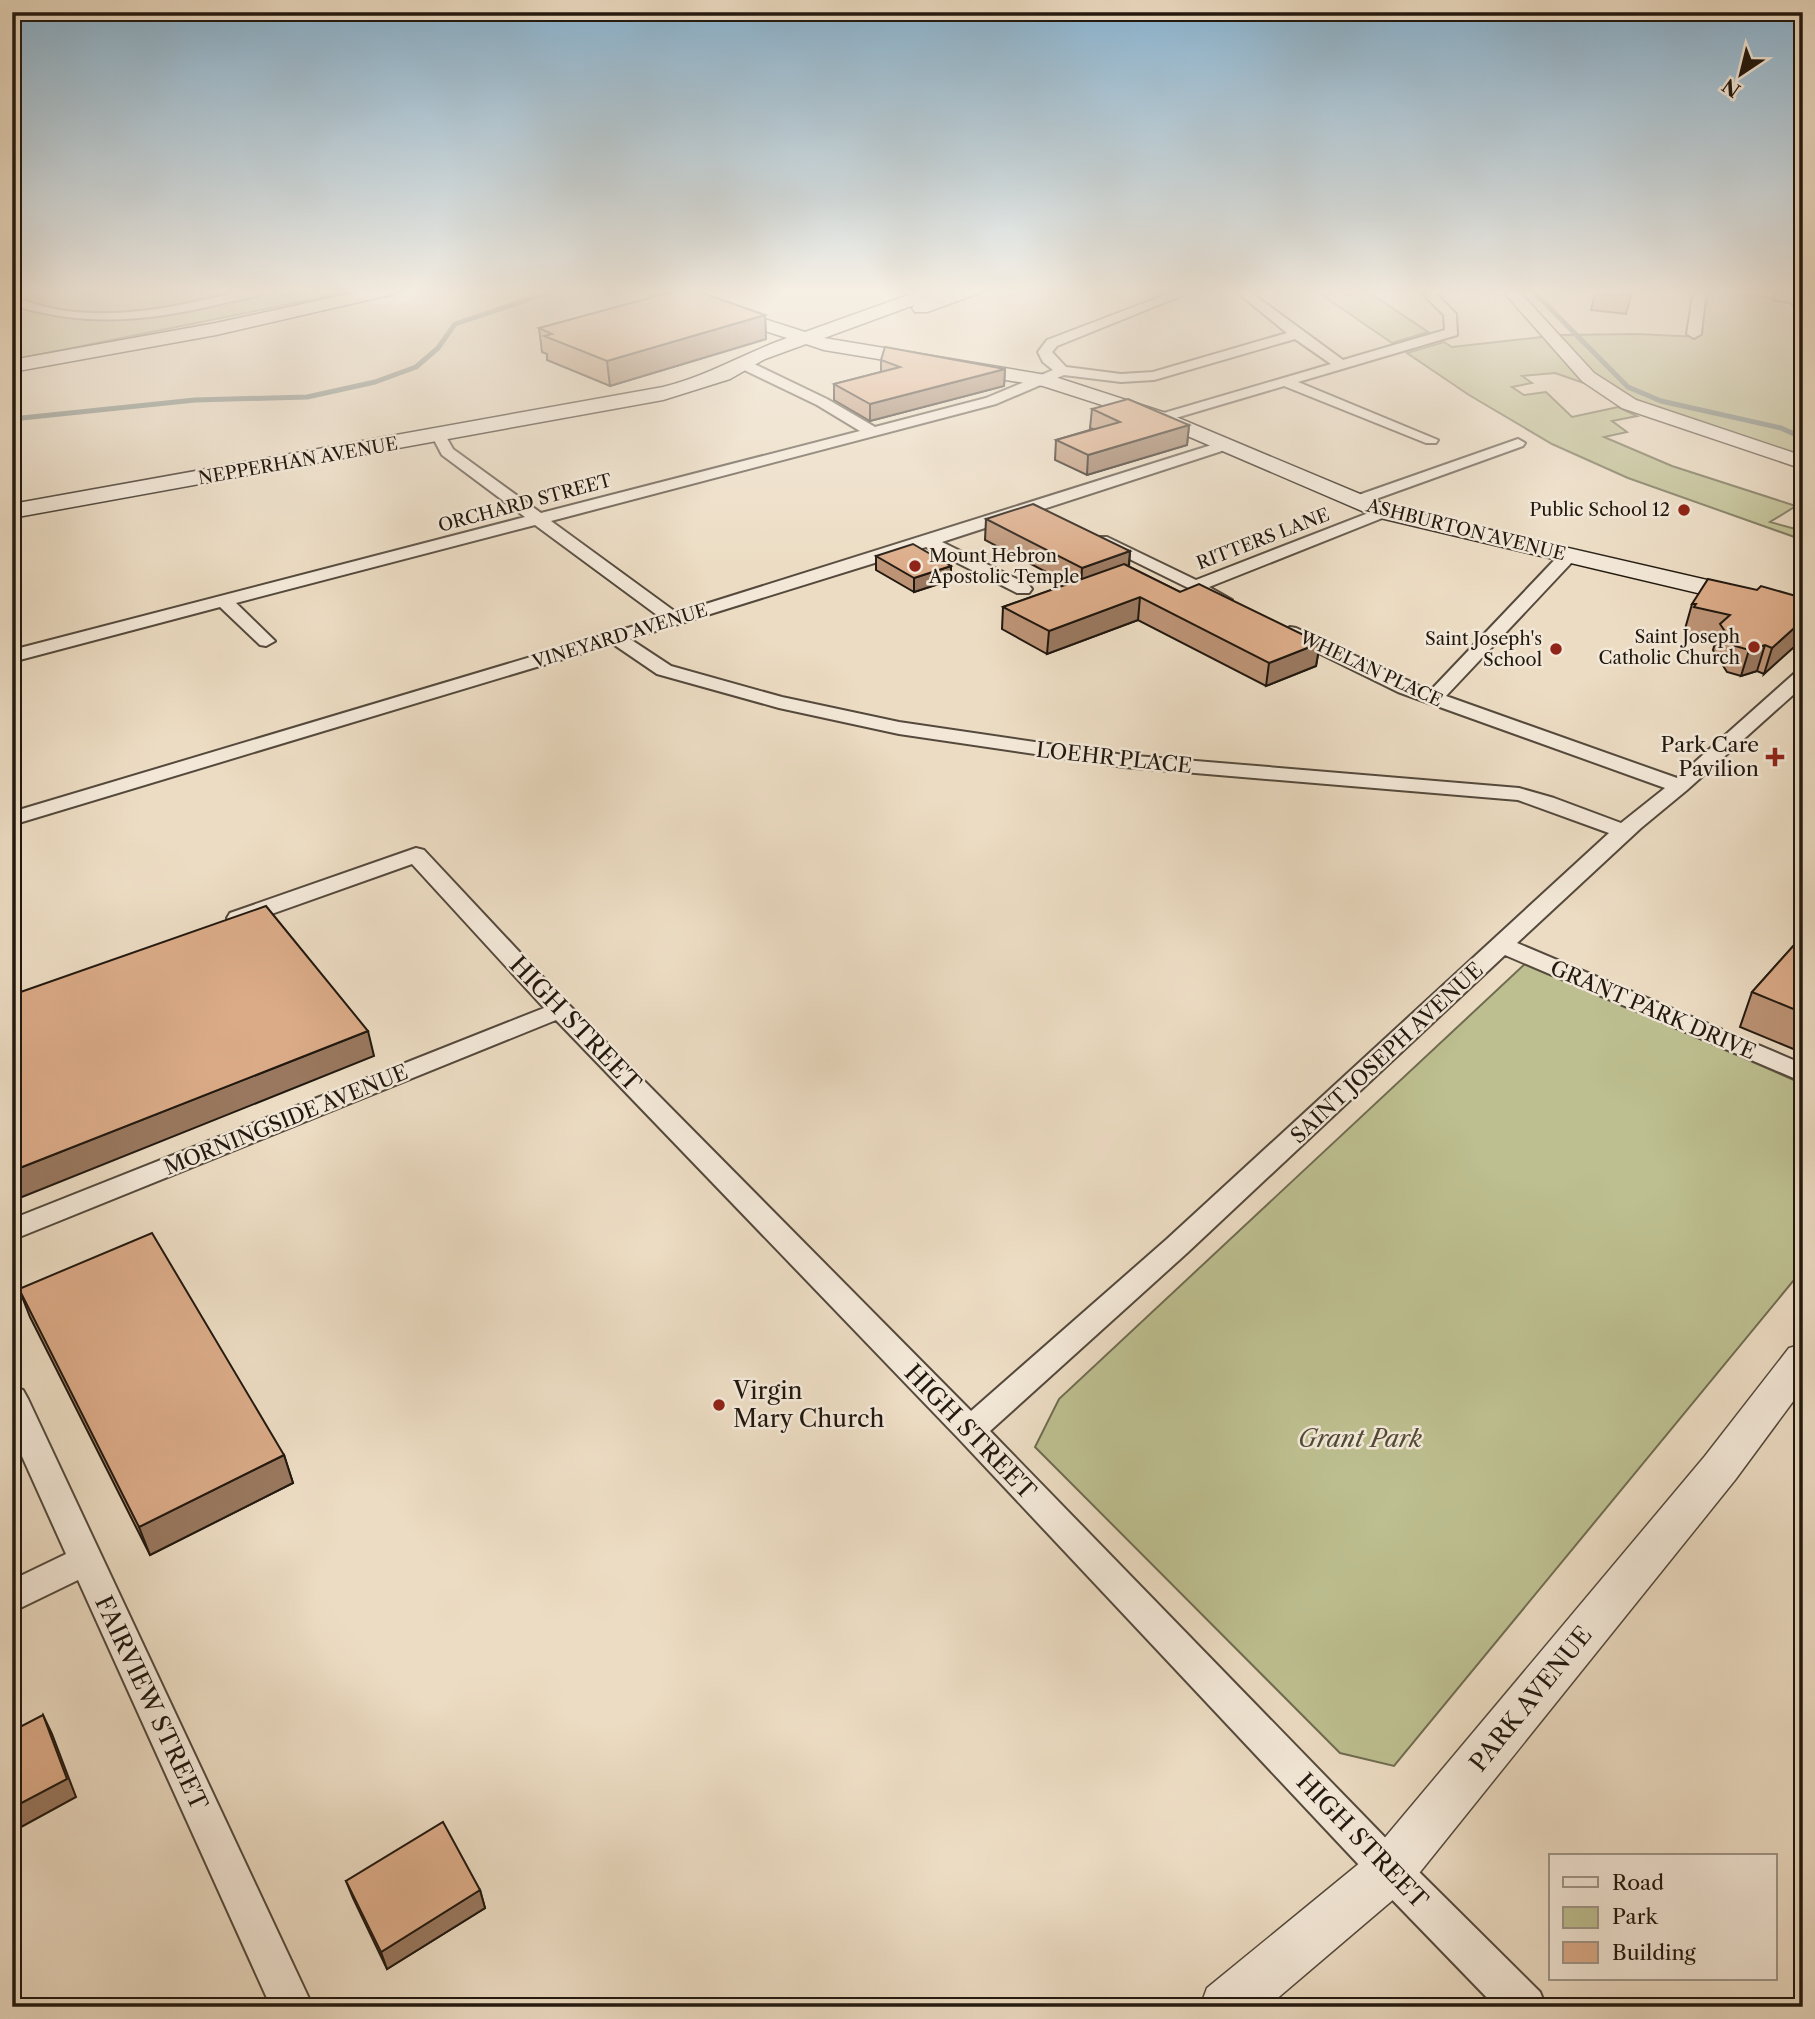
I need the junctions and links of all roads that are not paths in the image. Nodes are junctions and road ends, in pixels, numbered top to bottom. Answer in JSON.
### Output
{"nodes":[{"id":1,"x":695,"y":383,"type":"edge"},
{"id":2,"x":783,"y":383,"type":"edge"},
{"id":3,"x":1036,"y":383,"type":"edge"},
{"id":4,"x":1072,"y":383,"type":"edge"},
{"id":5,"x":1282,"y":383,"type":"edge"},
{"id":6,"x":1289,"y":383,"type":"edge"},
{"id":7,"x":1597,"y":383,"type":"edge"},
{"id":8,"x":1162,"y":418,"type":"junction"},
{"id":9,"x":873,"y":432,"type":"junction"},
{"id":10,"x":439,"y":436,"type":"junction"},
{"id":11,"x":1431,"y":440,"type":"dead end"},
{"id":12,"x":1518,"y":443,"type":"dead end"},
{"id":13,"x":1226,"y":445,"type":"junction"},
{"id":14,"x":1803,"y":463,"type":"edge"},
{"id":15,"x":1356,"y":501,"type":"junction"},
{"id":16,"x":1034,"y":509,"type":"junction"},
{"id":17,"x":12,"y":511,"type":"edge"},
{"id":18,"x":1384,"y":512,"type":"junction"},
{"id":19,"x":538,"y":520,"type":"junction"},
{"id":20,"x":1059,"y":521,"type":"edge"},
{"id":21,"x":1084,"y":533,"type":"edge"},
{"id":22,"x":927,"y":541,"type":"junction"},
{"id":23,"x":1568,"y":556,"type":"junction"},
{"id":24,"x":1196,"y":586,"type":"junction"},
{"id":25,"x":1023,"y":589,"type":"dead end"},
{"id":26,"x":224,"y":601,"type":"junction"},
{"id":27,"x":1241,"y":609,"type":"edge"},
{"id":28,"x":1803,"y":610,"type":"edge"},
{"id":29,"x":674,"y":620,"type":"junction"},
{"id":30,"x":1276,"y":625,"type":"edge"},
{"id":31,"x":615,"y":637,"type":"junction"},
{"id":32,"x":266,"y":641,"type":"dead end"},
{"id":33,"x":12,"y":656,"type":"edge"},
{"id":34,"x":1803,"y":676,"type":"edge"},
{"id":35,"x":1433,"y":699,"type":"junction"},
{"id":36,"x":1680,"y":786,"type":"junction"},
{"id":37,"x":12,"y":819,"type":"edge"},
{"id":38,"x":1625,"y":832,"type":"junction"},
{"id":39,"x":221,"y":924,"type":"edge"},
{"id":40,"x":1503,"y":946,"type":"junction"},
{"id":41,"x":560,"y":1010,"type":"junction"},
{"id":42,"x":1803,"y":1074,"type":"edge"},
{"id":43,"x":12,"y":1230,"type":"edge"},
{"id":44,"x":1803,"y":1359,"type":"edge"},
{"id":45,"x":12,"y":1399,"type":"edge"},
{"id":46,"x":970,"y":1430,"type":"junction"},
{"id":47,"x":85,"y":1561,"type":"junction"},
{"id":48,"x":12,"y":1597,"type":"edge"},
{"id":49,"x":1390,"y":1870,"type":"junction"},
{"id":50,"x":292,"y":2007,"type":"edge"},
{"id":51,"x":1226,"y":2007,"type":"edge"},
{"id":52,"x":1525,"y":2007,"type":"edge"}],
"edges":[{"from":1,"to":10,"type":"main road","name":"NEPPERHAN AVENUE"},
{"from":2,"to":9,"type":"street"},
{"from":3,"to":9,"type":"street","name":"ORCHARD STREET"},
{"from":4,"to":8,"type":"main road","name":"ASHBURTON AVENUE"},
{"from":5,"to":8,"type":"street"},
{"from":6,"to":11,"type":"street"},
{"from":7,"to":14,"type":"street"},
{"from":8,"to":13,"type":"main road","name":"ASHBURTON AVENUE"},
{"from":9,"to":19,"type":"street","name":"ORCHARD STREET"},
{"from":10,"to":17,"type":"main road","name":"NEPPERHAN AVENUE"},
{"from":10,"to":19,"type":"street"},
{"from":12,"to":15,"type":"street"},
{"from":13,"to":15,"type":"main road","name":"ASHBURTON AVENUE"},
{"from":13,"to":16,"type":"street","name":"VINEYARD AVENUE"},
{"from":15,"to":18,"type":"main road","name":"ASHBURTON AVENUE"},
{"from":16,"to":20,"type":"street"},
{"from":16,"to":22,"type":"street","name":"VINEYARD AVENUE"},
{"from":18,"to":23,"type":"main road","name":"ASHBURTON AVENUE"},
{"from":18,"to":24,"type":"street","name":"RITTERS LANE"},
{"from":19,"to":26,"type":"street","name":"ORCHARD STREET"},
{"from":19,"to":29,"type":"street"},
{"from":21,"to":24,"type":"street"},
{"from":22,"to":25,"type":"street"},
{"from":22,"to":29,"type":"street","name":"VINEYARD AVENUE"},
{"from":23,"to":28,"type":"main road","name":"ASHBURTON AVENUE"},
{"from":23,"to":35,"type":"street"},
{"from":24,"to":27,"type":"street"},
{"from":26,"to":32,"type":"street"},
{"from":26,"to":33,"type":"street","name":"ORCHARD STREET"},
{"from":29,"to":31,"type":"street","name":"VINEYARD AVENUE"},
{"from":30,"to":35,"type":"street","name":"WHELAN PLACE"},
{"from":31,"to":37,"type":"street","name":"VINEYARD AVENUE"},
{"from":31,"to":38,"type":"street","name":"LOEHR PLACE"},
{"from":34,"to":36,"type":"street","name":"SAINT JOSEPH AVENUE"},
{"from":35,"to":36,"type":"street","name":"WHELAN PLACE"},
{"from":36,"to":38,"type":"street","name":"SAINT JOSEPH AVENUE"},
{"from":38,"to":40,"type":"street","name":"SAINT JOSEPH AVENUE"},
{"from":39,"to":41,"type":"street","name":"HIGH STREET"},
{"from":40,"to":42,"type":"street","name":"GRANT PARK DRIVE"},
{"from":40,"to":46,"type":"street","name":"SAINT JOSEPH AVENUE"},
{"from":41,"to":43,"type":"street","name":"MORNINGSIDE AVENUE"},
{"from":41,"to":46,"type":"street","name":"HIGH STREET"},
{"from":44,"to":49,"type":"street","name":"PARK AVENUE"},
{"from":45,"to":47,"type":"street","name":"FAIRVIEW STREET"},
{"from":46,"to":49,"type":"street","name":"HIGH STREET"},
{"from":47,"to":48,"type":"street"},
{"from":47,"to":50,"type":"street","name":"FAIRVIEW STREET"},
{"from":49,"to":51,"type":"street","name":"PARK AVENUE"},
{"from":49,"to":52,"type":"street","name":"HIGH STREET"}]}
